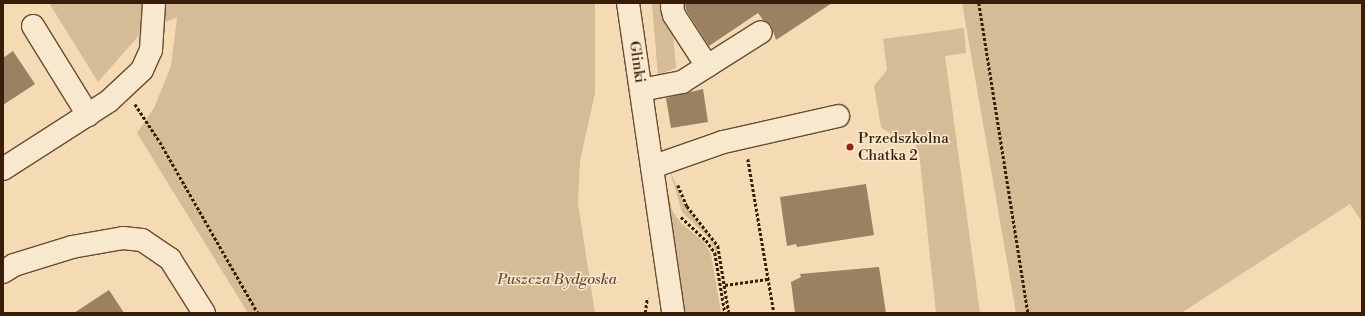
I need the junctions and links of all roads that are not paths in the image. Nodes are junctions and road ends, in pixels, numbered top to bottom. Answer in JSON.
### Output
{"nodes":[{"id":1,"x":154,"y":3,"type":"edge"},
{"id":2,"x":628,"y":3,"type":"edge"},
{"id":3,"x":673,"y":3,"type":"edge"},
{"id":4,"x":33,"y":26,"type":"dead end"},
{"id":5,"x":761,"y":32,"type":"dead end"},
{"id":6,"x":707,"y":66,"type":"junction"},
{"id":7,"x":641,"y":90,"type":"junction"},
{"id":8,"x":88,"y":115,"type":"junction"},
{"id":9,"x":838,"y":116,"type":"dead end"},
{"id":10,"x":660,"y":165,"type":"junction"},
{"id":11,"x":3,"y":169,"type":"edge"},
{"id":12,"x":3,"y":272,"type":"edge"},
{"id":13,"x":204,"y":313,"type":"edge"},
{"id":14,"x":673,"y":313,"type":"edge"}],
"edges":[{"from":1,"to":8,"type":"street"},
{"from":2,"to":7,"type":"street","name":"Glinki"},
{"from":3,"to":6,"type":"street"},
{"from":4,"to":8,"type":"street"},
{"from":5,"to":6,"type":"street"},
{"from":6,"to":7,"type":"street"},
{"from":7,"to":10,"type":"street","name":"Glinki"},
{"from":8,"to":11,"type":"street"},
{"from":9,"to":10,"type":"street"},
{"from":10,"to":14,"type":"street","name":"Glinki"},
{"from":12,"to":13,"type":"street"}]}
